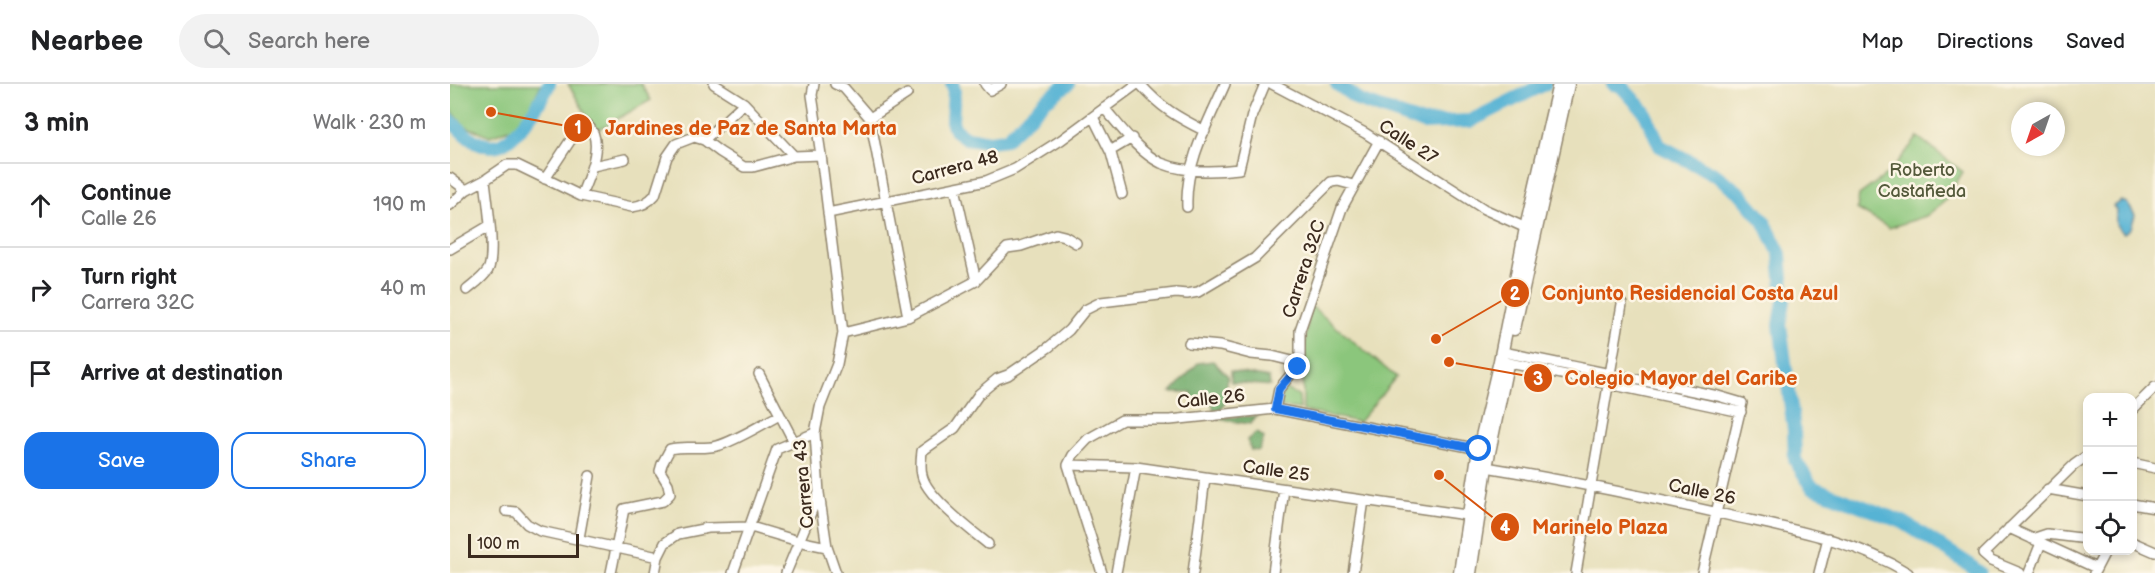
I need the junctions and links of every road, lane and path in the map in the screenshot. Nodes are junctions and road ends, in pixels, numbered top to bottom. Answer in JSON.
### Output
{"nodes":[{"id":1,"x":714,"y":84,"type":"edge"},
{"id":2,"x":814,"y":84,"type":"edge"},
{"id":3,"x":835,"y":84,"type":"edge"},
{"id":4,"x":985,"y":84,"type":"edge"},
{"id":5,"x":1001,"y":84,"type":"edge"},
{"id":6,"x":1138,"y":84,"type":"edge"},
{"id":7,"x":1225,"y":84,"type":"edge"},
{"id":8,"x":1264,"y":84,"type":"edge"},
{"id":9,"x":1272,"y":84,"type":"edge"},
{"id":10,"x":1559,"y":84,"type":"edge"},
{"id":11,"x":1568,"y":84,"type":"edge"},
{"id":12,"x":908,"y":94,"type":"dead end"},
{"id":13,"x":744,"y":103,"type":"junction"},
{"id":14,"x":1104,"y":108,"type":"junction"},
{"id":15,"x":1093,"y":117,"type":"junction"},
{"id":16,"x":870,"y":118,"type":"junction"},
{"id":17,"x":1205,"y":131,"type":"junction"},
{"id":18,"x":1552,"y":135,"type":"junction"},
{"id":19,"x":1132,"y":138,"type":"junction"},
{"id":20,"x":705,"y":140,"type":"junction"},
{"id":21,"x":1379,"y":141,"type":"junction"},
{"id":22,"x":1110,"y":151,"type":"junction"},
{"id":23,"x":821,"y":155,"type":"junction"},
{"id":24,"x":794,"y":156,"type":"junction"},
{"id":25,"x":625,"y":159,"type":"dead end"},
{"id":26,"x":593,"y":166,"type":"junction"},
{"id":27,"x":1190,"y":170,"type":"junction"},
{"id":28,"x":450,"y":178,"type":"edge"},
{"id":29,"x":545,"y":179,"type":"junction"},
{"id":30,"x":485,"y":180,"type":"junction"},
{"id":31,"x":1353,"y":185,"type":"junction"},
{"id":32,"x":955,"y":188,"type":"junction"},
{"id":33,"x":466,"y":190,"type":"junction"},
{"id":34,"x":1122,"y":194,"type":"dead end"},
{"id":35,"x":581,"y":196,"type":"junction"},
{"id":36,"x":887,"y":202,"type":"junction"},
{"id":37,"x":450,"y":205,"type":"edge"},
{"id":38,"x":1187,"y":207,"type":"dead end"},
{"id":39,"x":828,"y":213,"type":"junction"},
{"id":40,"x":489,"y":226,"type":"junction"},
{"id":41,"x":1526,"y":228,"type":"junction"},
{"id":42,"x":1076,"y":243,"type":"dead end"},
{"id":43,"x":450,"y":249,"type":"edge"},
{"id":44,"x":976,"y":281,"type":"junction"},
{"id":45,"x":467,"y":290,"type":"dead end"},
{"id":46,"x":1622,"y":304,"type":"dead end"},
{"id":47,"x":909,"y":317,"type":"junction"},
{"id":48,"x":843,"y":333,"type":"junction"},
{"id":49,"x":1189,"y":343,"type":"dead end"},
{"id":50,"x":1504,"y":357,"type":"junction"},
{"id":51,"x":1300,"y":363,"type":"junction"},
{"id":52,"x":759,"y":374,"type":"dead end"},
{"id":53,"x":1609,"y":379,"type":"junction"},
{"id":54,"x":2155,"y":387,"type":"edge"},
{"id":55,"x":2137,"y":406,"type":"edge"},
{"id":56,"x":1275,"y":409,"type":"junction"},
{"id":57,"x":780,"y":415,"type":"junction"},
{"id":58,"x":815,"y":434,"type":"junction"},
{"id":59,"x":794,"y":442,"type":"junction"},
{"id":60,"x":1479,"y":449,"type":"junction"},
{"id":61,"x":2083,"y":459,"type":"edge"},
{"id":62,"x":2137,"y":464,"type":"edge"},
{"id":63,"x":1068,"y":465,"type":"junction"},
{"id":64,"x":1136,"y":467,"type":"junction"},
{"id":65,"x":1486,"y":467,"type":"junction"},
{"id":66,"x":2155,"y":468,"type":"edge"},
{"id":67,"x":590,"y":476,"type":"dead end"},
{"id":68,"x":1205,"y":478,"type":"junction"},
{"id":69,"x":1590,"y":485,"type":"junction"},
{"id":70,"x":1284,"y":489,"type":"junction"},
{"id":71,"x":2048,"y":489,"type":"junction"},
{"id":72,"x":819,"y":493,"type":"junction"},
{"id":73,"x":2083,"y":495,"type":"edge"},
{"id":74,"x":1364,"y":500,"type":"junction"},
{"id":75,"x":2137,"y":505,"type":"edge"},
{"id":76,"x":2155,"y":508,"type":"edge"},
{"id":77,"x":506,"y":511,"type":"dead end"},
{"id":78,"x":1716,"y":512,"type":"junction"},
{"id":79,"x":1473,"y":517,"type":"junction"},
{"id":80,"x":751,"y":527,"type":"junction"},
{"id":81,"x":2009,"y":528,"type":"junction"},
{"id":82,"x":1828,"y":537,"type":"junction"},
{"id":83,"x":579,"y":538,"type":"junction"},
{"id":84,"x":2083,"y":538,"type":"edge"},
{"id":85,"x":2031,"y":539,"type":"junction"},
{"id":86,"x":798,"y":541,"type":"junction"},
{"id":87,"x":2041,"y":543,"type":"junction"},
{"id":88,"x":988,"y":544,"type":"dead end"},
{"id":89,"x":2137,"y":544,"type":"edge"},
{"id":90,"x":616,"y":547,"type":"junction"},
{"id":91,"x":828,"y":547,"type":"junction"},
{"id":92,"x":2155,"y":552,"type":"edge"},
{"id":93,"x":2103,"y":555,"type":"edge"},
{"id":94,"x":658,"y":557,"type":"junction"},
{"id":95,"x":2095,"y":571,"type":"edge"},
{"id":96,"x":1906,"y":572,"type":"edge"},
{"id":97,"x":611,"y":573,"type":"edge"},
{"id":98,"x":655,"y":573,"type":"edge"},
{"id":99,"x":733,"y":573,"type":"edge"},
{"id":100,"x":786,"y":573,"type":"edge"},
{"id":101,"x":836,"y":573,"type":"edge"},
{"id":102,"x":1102,"y":573,"type":"edge"},
{"id":103,"x":1116,"y":573,"type":"edge"},
{"id":104,"x":1193,"y":573,"type":"edge"},
{"id":105,"x":1273,"y":573,"type":"edge"},
{"id":106,"x":1353,"y":573,"type":"edge"},
{"id":107,"x":1460,"y":573,"type":"edge"},
{"id":108,"x":1470,"y":573,"type":"edge"},
{"id":109,"x":1576,"y":573,"type":"edge"},
{"id":110,"x":1701,"y":573,"type":"edge"},
{"id":111,"x":1819,"y":573,"type":"edge"},
{"id":112,"x":2020,"y":573,"type":"edge"},
{"id":113,"x":2029,"y":573,"type":"edge"}],
"edges":[{"from":1,"to":13,"type":"street"},
{"from":2,"to":23,"type":"street"},
{"from":3,"to":16,"type":"street"},
{"from":4,"to":5,"type":"street"},
{"from":6,"to":14,"type":"street","name":"Carrera 48"},
{"from":6,"to":17,"type":"street"},
{"from":7,"to":17,"type":"street"},
{"from":8,"to":27,"type":"street"},
{"from":9,"to":21,"type":"street","name":"Calle 27"},
{"from":10,"to":18,"type":"main road"},
{"from":11,"to":18,"type":"main road"},
{"from":12,"to":16,"type":"street"},
{"from":13,"to":20,"type":"street"},
{"from":13,"to":24,"type":"street"},
{"from":14,"to":15,"type":"street","name":"Carrera 48"},
{"from":14,"to":19,"type":"street"},
{"from":15,"to":22,"type":"street"},
{"from":15,"to":32,"type":"street","name":"Carrera 48"},
{"from":16,"to":36,"type":"street"},
{"from":17,"to":27,"type":"street"},
{"from":18,"to":41,"type":"main road"},
{"from":18,"to":50,"type":"main road"},
{"from":19,"to":22,"type":"street"},
{"from":19,"to":27,"type":"street"},
{"from":20,"to":24,"type":"street"},
{"from":20,"to":35,"type":"street"},
{"from":21,"to":31,"type":"street","name":"Carrera 32C"},
{"from":21,"to":41,"type":"street","name":"Calle 27"},
{"from":22,"to":34,"type":"street"},
{"from":23,"to":24,"type":"street"},
{"from":23,"to":39,"type":"street"},
{"from":25,"to":26,"type":"street"},
{"from":26,"to":29,"type":"street"},
{"from":26,"to":35,"type":"street"},
{"from":27,"to":38,"type":"street"},
{"from":28,"to":33,"type":"street"},
{"from":29,"to":30,"type":"street"},
{"from":29,"to":35,"type":"street"},
{"from":30,"to":33,"type":"street"},
{"from":30,"to":40,"type":"street"},
{"from":31,"to":51,"type":"street","name":"Carrera 32C"},
{"from":31,"to":88,"type":"street"},
{"from":32,"to":36,"type":"street","name":"Carrera 48"},
{"from":32,"to":44,"type":"street"},
{"from":33,"to":37,"type":"street"},
{"from":36,"to":39,"type":"street","name":"Carrera 48"},
{"from":36,"to":47,"type":"street"},
{"from":39,"to":48,"type":"street"},
{"from":40,"to":43,"type":"street"},
{"from":40,"to":45,"type":"street"},
{"from":41,"to":50,"type":"main road"},
{"from":42,"to":44,"type":"street"},
{"from":44,"to":47,"type":"street"},
{"from":46,"to":53,"type":"street"},
{"from":47,"to":48,"type":"street"},
{"from":48,"to":58,"type":"street","name":"Carrera 43"},
{"from":49,"to":51,"type":"street"},
{"from":50,"to":53,"type":"street"},
{"from":50,"to":60,"type":"main road"},
{"from":50,"to":65,"type":"main road"},
{"from":51,"to":56,"type":"street"},
{"from":52,"to":57,"type":"street"},
{"from":53,"to":69,"type":"street"},
{"from":53,"to":78,"type":"street"},
{"from":54,"to":55,"type":"street"},
{"from":56,"to":60,"type":"street","name":"Calle 26"},
{"from":56,"to":63,"type":"street","name":"Calle 26"},
{"from":57,"to":59,"type":"street"},
{"from":57,"to":90,"type":"street"},
{"from":58,"to":59,"type":"street"},
{"from":58,"to":72,"type":"street","name":"Carrera 43"},
{"from":59,"to":80,"type":"street"},
{"from":60,"to":79,"type":"main road"},
{"from":61,"to":71,"type":"street"},
{"from":62,"to":66,"type":"street"},
{"from":63,"to":64,"type":"street","name":"Calle 25"},
{"from":63,"to":102,"type":"street"},
{"from":64,"to":68,"type":"street","name":"Calle 25"},
{"from":64,"to":103,"type":"street"},
{"from":65,"to":69,"type":"street","name":"Calle 26"},
{"from":65,"to":79,"type":"main road"},
{"from":67,"to":83,"type":"street"},
{"from":68,"to":70,"type":"street","name":"Calle 25"},
{"from":68,"to":104,"type":"street"},
{"from":69,"to":78,"type":"street","name":"Calle 26"},
{"from":69,"to":109,"type":"street"},
{"from":70,"to":74,"type":"street","name":"Calle 25"},
{"from":70,"to":105,"type":"street"},
{"from":71,"to":73,"type":"street"},
{"from":71,"to":81,"type":"street"},
{"from":72,"to":86,"type":"street"},
{"from":72,"to":91,"type":"street","name":"Carrera 43"},
{"from":74,"to":79,"type":"street","name":"Calle 25"},
{"from":74,"to":106,"type":"street"},
{"from":75,"to":76,"type":"street"},
{"from":77,"to":83,"type":"street"},
{"from":78,"to":82,"type":"street","name":"Calle 26"},
{"from":78,"to":110,"type":"street"},
{"from":79,"to":107,"type":"main road"},
{"from":79,"to":108,"type":"main road"},
{"from":80,"to":86,"type":"street"},
{"from":80,"to":94,"type":"street"},
{"from":80,"to":99,"type":"street"},
{"from":81,"to":85,"type":"street"},
{"from":81,"to":112,"type":"street"},
{"from":82,"to":96,"type":"street","name":"Calle 26"},
{"from":82,"to":111,"type":"street"},
{"from":83,"to":90,"type":"street"},
{"from":84,"to":85,"type":"street"},
{"from":85,"to":87,"type":"street"},
{"from":86,"to":91,"type":"street"},
{"from":86,"to":100,"type":"street"},
{"from":87,"to":95,"type":"street"},
{"from":87,"to":113,"type":"street"},
{"from":89,"to":92,"type":"street"},
{"from":90,"to":94,"type":"street"},
{"from":90,"to":97,"type":"street"},
{"from":91,"to":101,"type":"street","name":"Carrera 43"},
{"from":93,"to":95,"type":"street"},
{"from":94,"to":98,"type":"street"}]}
